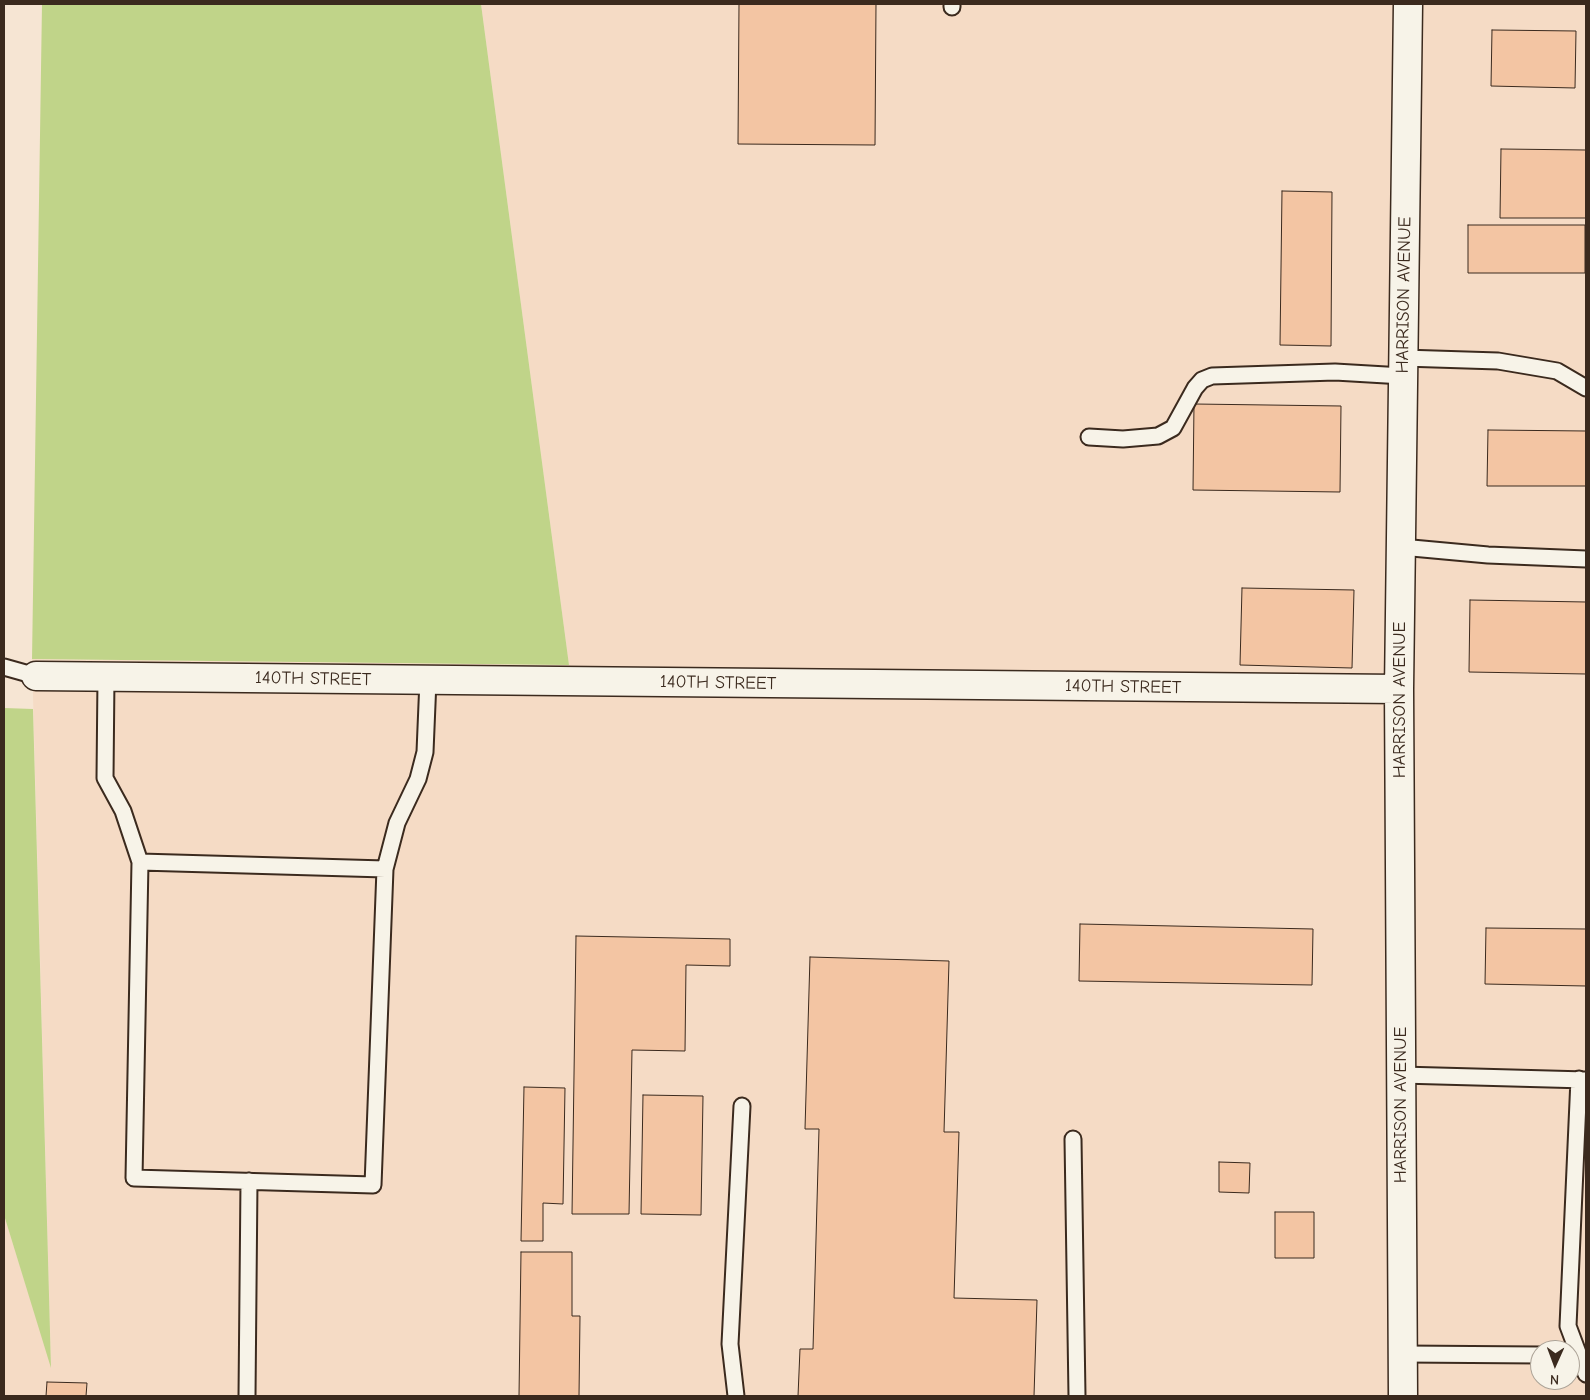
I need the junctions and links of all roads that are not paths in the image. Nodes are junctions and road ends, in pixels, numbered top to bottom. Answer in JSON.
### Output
{"nodes":[{"id":1,"x":1408,"y":4,"type":"edge"},
{"id":2,"x":1403,"y":367,"type":"junction"},
{"id":3,"x":1586,"y":388,"type":"edge"},
{"id":4,"x":1089,"y":437,"type":"dead end"},
{"id":5,"x":1401,"y":547,"type":"junction"},
{"id":6,"x":1586,"y":559,"type":"edge"},
{"id":7,"x":4,"y":666,"type":"edge"},
{"id":8,"x":36,"y":676,"type":"joint"},
{"id":9,"x":106,"y":677,"type":"junction"},
{"id":10,"x":428,"y":680,"type":"junction"},
{"id":11,"x":1399,"y":689,"type":"junction"},
{"id":12,"x":140,"y":862,"type":"junction"},
{"id":13,"x":385,"y":869,"type":"junction"},
{"id":14,"x":1401,"y":1075,"type":"junction"},
{"id":15,"x":1582,"y":1080,"type":"edge"},
{"id":16,"x":742,"y":1106,"type":"dead end"},
{"id":17,"x":1073,"y":1140,"type":"dead end"},
{"id":18,"x":249,"y":1181,"type":"junction"},
{"id":19,"x":1571,"y":1340,"type":"edge"},
{"id":20,"x":1403,"y":1354,"type":"junction"},
{"id":21,"x":1530,"y":1354,"type":"edge"},
{"id":22,"x":247,"y":1396,"type":"edge"},
{"id":23,"x":736,"y":1396,"type":"edge"},
{"id":24,"x":1077,"y":1396,"type":"edge"},
{"id":25,"x":1403,"y":1396,"type":"edge"}],
"edges":[{"from":1,"to":2,"type":"street","name":"HARRISON AVENUE"},
{"from":2,"to":3,"type":"lane"},
{"from":2,"to":4,"type":"lane"},
{"from":2,"to":5,"type":"street","name":"HARRISON AVENUE"},
{"from":5,"to":6,"type":"lane"},
{"from":5,"to":11,"type":"street","name":"HARRISON AVENUE"},
{"from":7,"to":8,"type":"lane"},
{"from":8,"to":9,"type":"street","name":"140TH STREET"},
{"from":9,"to":10,"type":"street","name":"140TH STREET"},
{"from":9,"to":12,"type":"lane"},
{"from":10,"to":11,"type":"street","name":"140TH STREET"},
{"from":10,"to":13,"type":"lane"},
{"from":11,"to":14,"type":"street","name":"HARRISON AVENUE"},
{"from":12,"to":13,"type":"lane"},
{"from":12,"to":18,"type":"lane"},
{"from":13,"to":18,"type":"lane"},
{"from":14,"to":15,"type":"lane"},
{"from":14,"to":20,"type":"street","name":"HARRISON AVENUE"},
{"from":15,"to":19,"type":"lane"},
{"from":16,"to":23,"type":"lane"},
{"from":17,"to":24,"type":"lane"},
{"from":18,"to":22,"type":"lane"},
{"from":20,"to":21,"type":"lane"},
{"from":20,"to":25,"type":"street","name":"HARRISON AVENUE"}]}
